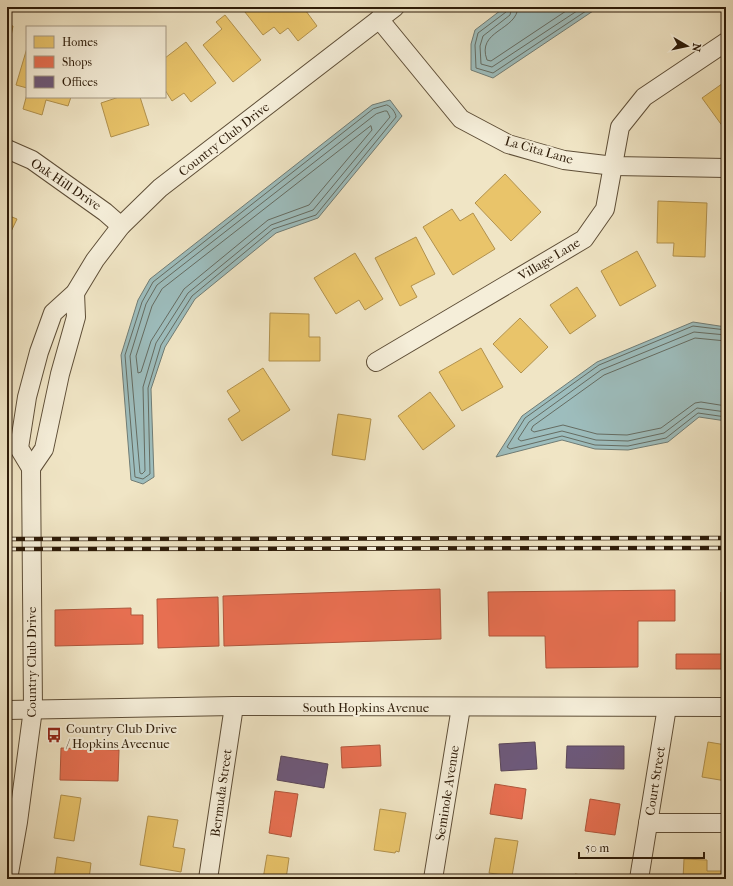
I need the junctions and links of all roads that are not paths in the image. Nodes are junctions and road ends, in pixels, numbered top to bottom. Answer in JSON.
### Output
{"nodes":[{"id":1,"x":395,"y":7,"type":"edge"},
{"id":2,"x":379,"y":19,"type":"junction"},
{"id":3,"x":726,"y":42,"type":"edge"},
{"id":4,"x":7,"y":149,"type":"edge"},
{"id":5,"x":614,"y":166,"type":"junction"},
{"id":6,"x":726,"y":168,"type":"edge"},
{"id":7,"x":121,"y":226,"type":"junction"},
{"id":8,"x":75,"y":293,"type":"junction"},
{"id":9,"x":376,"y":362,"type":"dead end"},
{"id":10,"x":31,"y":468,"type":"junction"},
{"id":11,"x":234,"y":706,"type":"junction"},
{"id":12,"x":461,"y":707,"type":"junction"},
{"id":13,"x":667,"y":707,"type":"junction"},
{"id":14,"x":726,"y":707,"type":"edge"},
{"id":15,"x":33,"y":709,"type":"junction"},
{"id":16,"x":7,"y":710,"type":"edge"},
{"id":17,"x":648,"y":822,"type":"junction"},
{"id":18,"x":726,"y":823,"type":"edge"},
{"id":19,"x":8,"y":879,"type":"edge"},
{"id":20,"x":208,"y":879,"type":"edge"},
{"id":21,"x":433,"y":879,"type":"edge"},
{"id":22,"x":639,"y":879,"type":"edge"}],
"edges":[{"from":1,"to":2,"type":"street","name":"Country Club Drive"},
{"from":2,"to":5,"type":"street","name":"La Cita Lane"},
{"from":2,"to":7,"type":"street","name":"Country Club Drive"},
{"from":3,"to":5,"type":"street","name":"Village Lane"},
{"from":4,"to":7,"type":"street","name":"Oak Hill Drive"},
{"from":5,"to":6,"type":"street","name":"La Cita Lane"},
{"from":5,"to":9,"type":"street","name":"Village Lane"},
{"from":7,"to":8,"type":"street","name":"Country Club Drive"},
{"from":8,"to":10,"type":"street"},
{"from":8,"to":10,"type":"street","name":"Country Club Drive"},
{"from":10,"to":15,"type":"street","name":"Country Club Drive"},
{"from":11,"to":12,"type":"street","name":"South Hopkins Avenue"},
{"from":11,"to":15,"type":"street","name":"South Hopkins Avenue"},
{"from":11,"to":20,"type":"street","name":"Bermuda Street"},
{"from":12,"to":13,"type":"street","name":"South Hopkins Avenue"},
{"from":12,"to":21,"type":"street","name":"Seminole Avenue"},
{"from":13,"to":14,"type":"street","name":"South Hopkins Avenue"},
{"from":13,"to":17,"type":"street","name":"Court Street"},
{"from":15,"to":16,"type":"street","name":"South Hopkins Avenue"},
{"from":15,"to":19,"type":"street","name":"Country Club Drive"},
{"from":17,"to":18,"type":"street"},
{"from":17,"to":22,"type":"street","name":"Court Street"}]}
